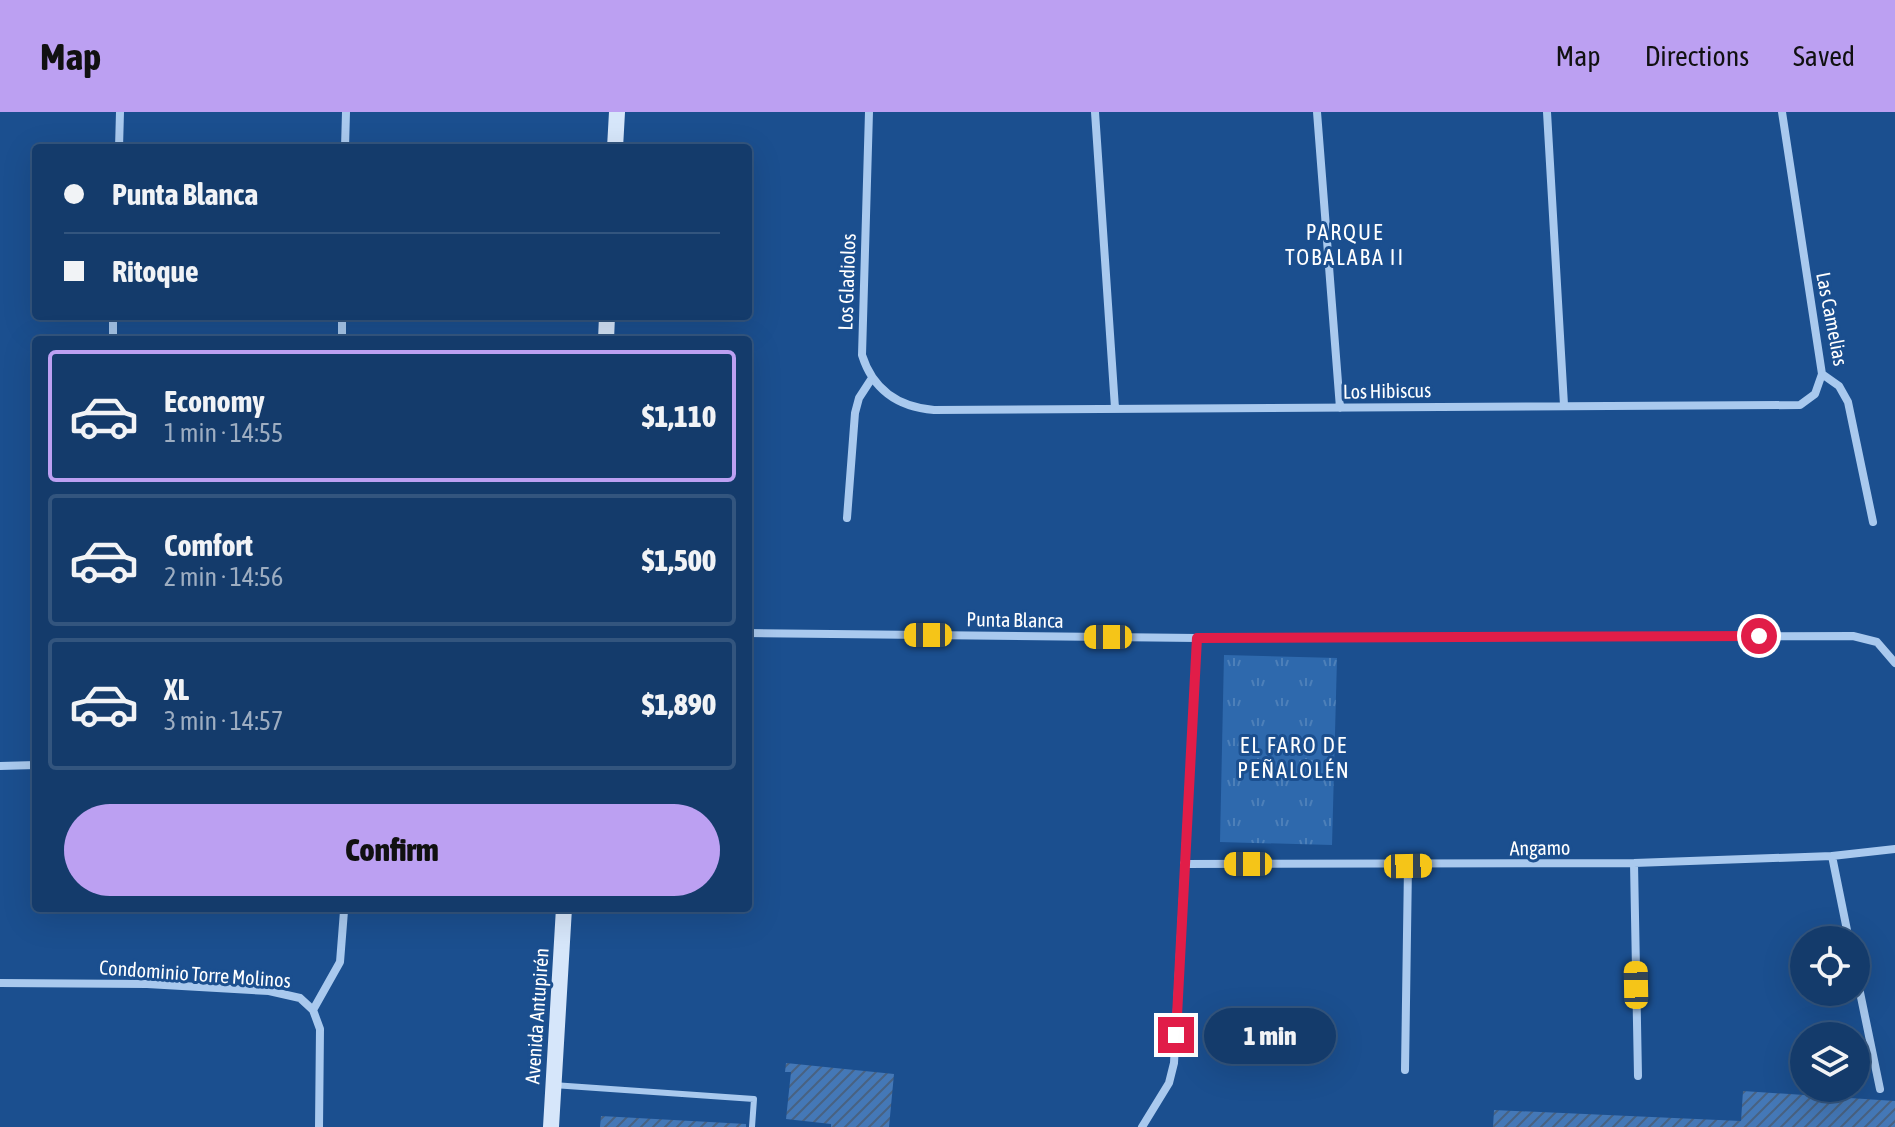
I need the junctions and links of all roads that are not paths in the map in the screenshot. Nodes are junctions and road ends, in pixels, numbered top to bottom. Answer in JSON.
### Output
{"nodes":[{"id":1,"x":120,"y":112,"type":"edge"},
{"id":2,"x":346,"y":112,"type":"edge"},
{"id":3,"x":617,"y":112,"type":"edge"},
{"id":4,"x":869,"y":112,"type":"edge"},
{"id":5,"x":1095,"y":112,"type":"edge"},
{"id":6,"x":1317,"y":112,"type":"edge"},
{"id":7,"x":1547,"y":112,"type":"edge"},
{"id":8,"x":1782,"y":112,"type":"edge"},
{"id":9,"x":119,"y":144,"type":"edge"},
{"id":10,"x":345,"y":144,"type":"edge"},
{"id":11,"x":615,"y":144,"type":"edge"},
{"id":12,"x":1822,"y":374,"type":"junction"},
{"id":13,"x":872,"y":378,"type":"junction"},
{"id":14,"x":1564,"y":405,"type":"junction"},
{"id":15,"x":1115,"y":408,"type":"junction"},
{"id":16,"x":1340,"y":408,"type":"junction"},
{"id":17,"x":847,"y":518,"type":"dead end"},
{"id":18,"x":1873,"y":522,"type":"dead end"},
{"id":19,"x":752,"y":633,"type":"edge"},
{"id":20,"x":1197,"y":638,"type":"junction"},
{"id":21,"x":1895,"y":663,"type":"edge"},
{"id":22,"x":32,"y":765,"type":"edge"},
{"id":23,"x":0,"y":766,"type":"edge"},
{"id":24,"x":1895,"y":849,"type":"edge"},
{"id":25,"x":1832,"y":856,"type":"junction"},
{"id":26,"x":1634,"y":863,"type":"junction"},
{"id":27,"x":1184,"y":864,"type":"junction"},
{"id":28,"x":1408,"y":866,"type":"junction"},
{"id":29,"x":344,"y":912,"type":"edge"},
{"id":30,"x":564,"y":912,"type":"edge"},
{"id":31,"x":1846,"y":926,"type":"edge"},
{"id":32,"x":0,"y":983,"type":"edge"},
{"id":33,"x":1863,"y":1006,"type":"edge"},
{"id":34,"x":313,"y":1010,"type":"junction"},
{"id":35,"x":1405,"y":1070,"type":"dead end"},
{"id":36,"x":1638,"y":1076,"type":"dead end"},
{"id":37,"x":553,"y":1085,"type":"junction"},
{"id":38,"x":1880,"y":1089,"type":"dead end"},
{"id":39,"x":319,"y":1127,"type":"edge"},
{"id":40,"x":551,"y":1127,"type":"edge"},
{"id":41,"x":752,"y":1127,"type":"edge"},
{"id":42,"x":1142,"y":1127,"type":"edge"}],
"edges":[{"from":1,"to":9,"type":"street"},
{"from":2,"to":10,"type":"street"},
{"from":3,"to":11,"type":"street"},
{"from":4,"to":13,"type":"street","name":"Los Gladiolos"},
{"from":5,"to":15,"type":"street"},
{"from":6,"to":16,"type":"street"},
{"from":7,"to":14,"type":"street"},
{"from":8,"to":12,"type":"street","name":"Las Camelias"},
{"from":12,"to":14,"type":"street","name":"Los Hibiscus"},
{"from":12,"to":18,"type":"street","name":"Las Camelias"},
{"from":13,"to":15,"type":"street","name":"Los Hibiscus"},
{"from":13,"to":17,"type":"street"},
{"from":14,"to":16,"type":"street","name":"Los Hibiscus"},
{"from":15,"to":16,"type":"street","name":"Los Hibiscus"},
{"from":19,"to":20,"type":"street","name":"Punta Blanca"},
{"from":20,"to":21,"type":"street","name":"Punta Blanca"},
{"from":20,"to":27,"type":"street"},
{"from":22,"to":23,"type":"street"},
{"from":24,"to":25,"type":"street","name":"Angamo"},
{"from":25,"to":26,"type":"street","name":"Angamo"},
{"from":25,"to":31,"type":"street"},
{"from":26,"to":28,"type":"street","name":"Angamo"},
{"from":26,"to":36,"type":"street"},
{"from":27,"to":28,"type":"street","name":"Angamo"},
{"from":27,"to":42,"type":"street"},
{"from":28,"to":35,"type":"street"},
{"from":29,"to":34,"type":"street"},
{"from":30,"to":37,"type":"street","name":"Avenida Antupirén"},
{"from":32,"to":34,"type":"street","name":"Condominio Torre Molinos"},
{"from":33,"to":38,"type":"street"},
{"from":34,"to":39,"type":"street","name":"Condominio Torre Molinos"},
{"from":37,"to":40,"type":"street","name":"Avenida Antupirén"},
{"from":37,"to":41,"type":"lane"}]}
